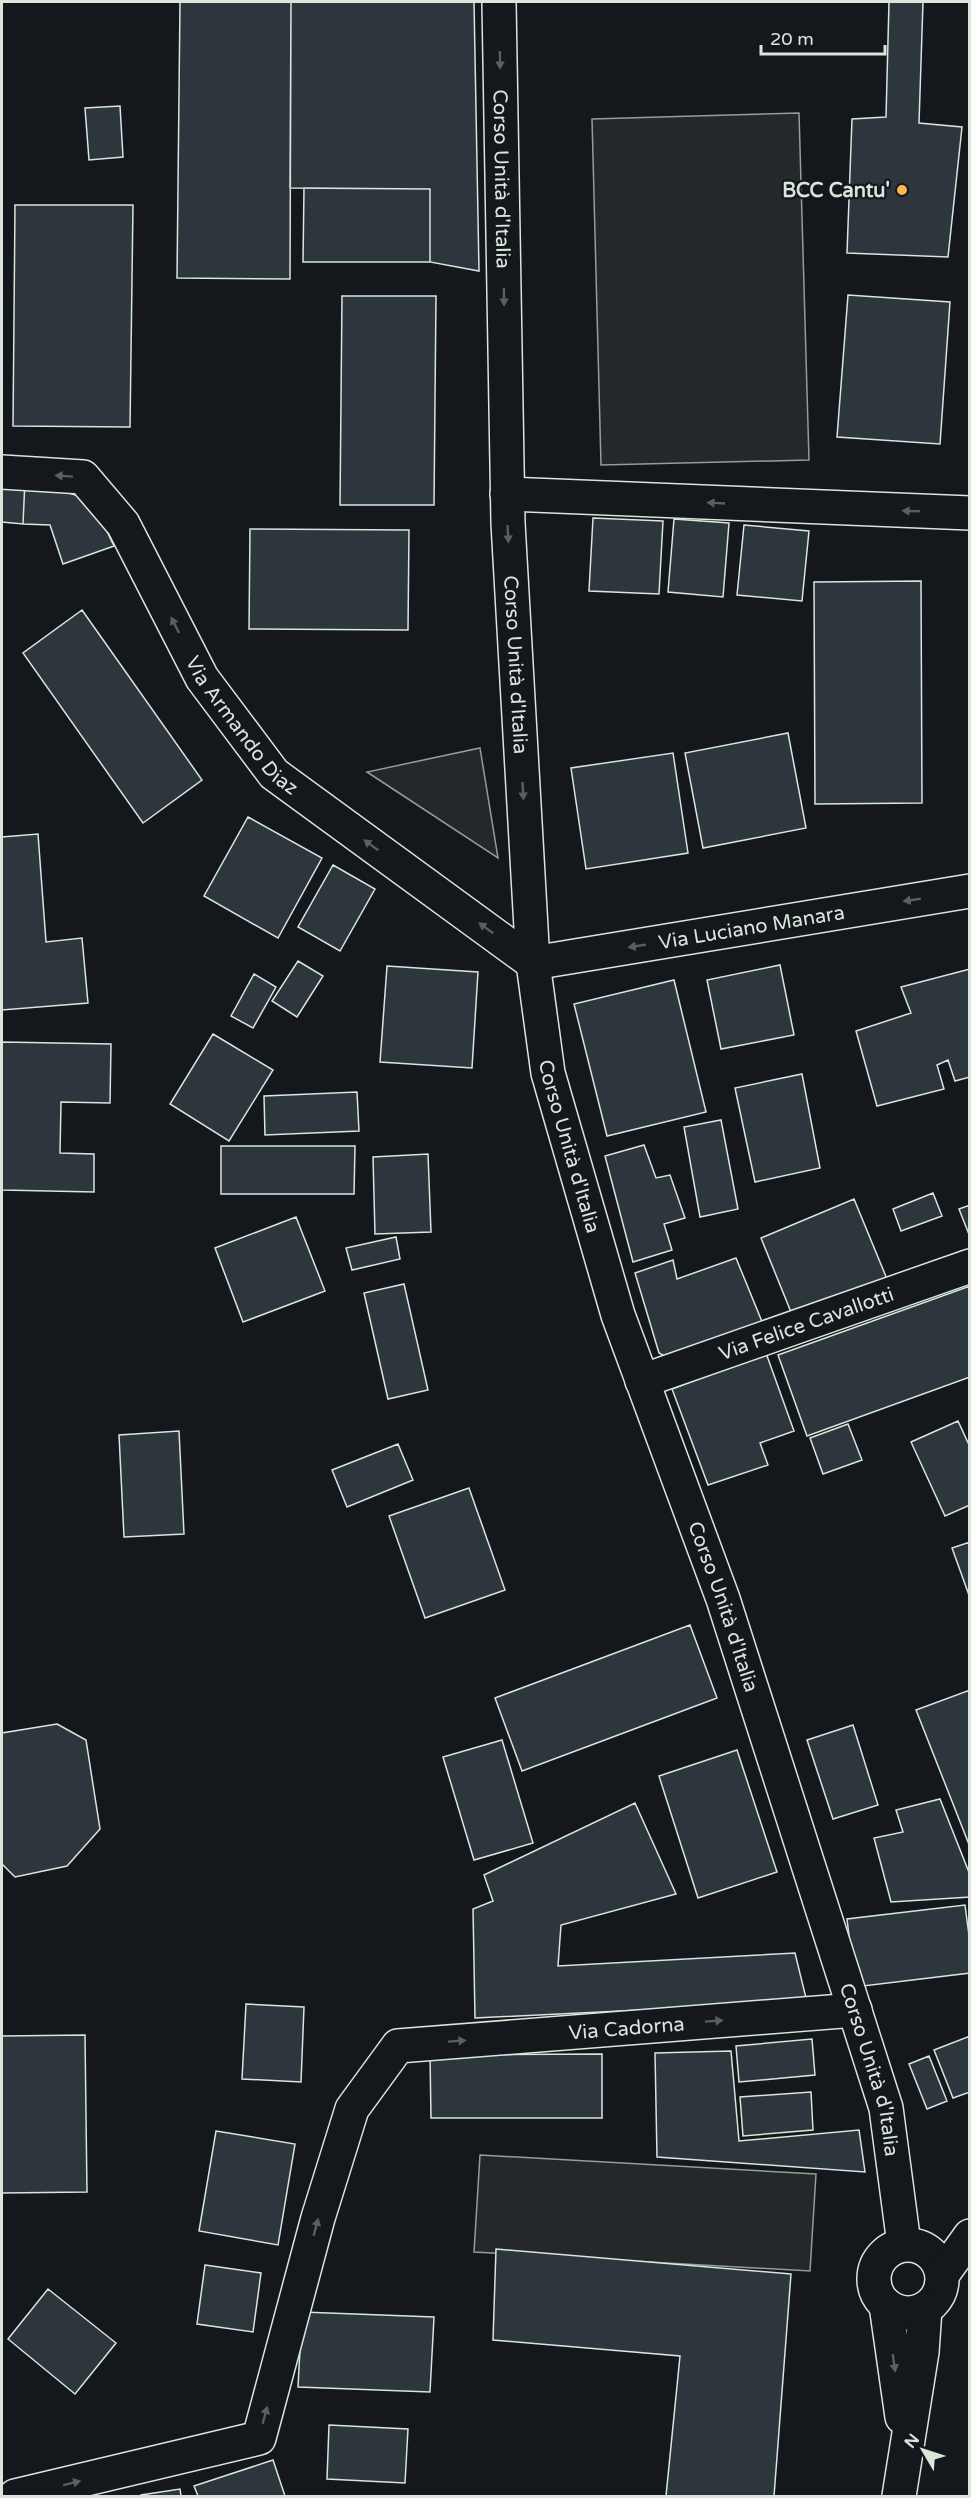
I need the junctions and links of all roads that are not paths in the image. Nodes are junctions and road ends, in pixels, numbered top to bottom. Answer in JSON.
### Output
{"nodes":[{"id":1,"x":500,"y":2,"type":"edge"},
{"id":2,"x":2,"y":472,"type":"edge"},
{"id":3,"x":507,"y":494,"type":"junction"},
{"id":4,"x":969,"y":513,"type":"edge"},
{"id":5,"x":969,"y":891,"type":"edge"},
{"id":6,"x":534,"y":963,"type":"junction"},
{"id":7,"x":969,"y":1266,"type":"edge"},
{"id":8,"x":642,"y":1381,"type":"junction"},
{"id":9,"x":855,"y":2010,"type":"junction"},
{"id":10,"x":969,"y":2236,"type":"edge"},
{"id":11,"x":904,"y":2244,"type":"junction"},
{"id":12,"x":942,"y":2275,"type":"junction"},
{"id":13,"x":886,"y":2306,"type":"junction"},
{"id":14,"x":925,"y":2309,"type":"junction"},
{"id":15,"x":906,"y":2445,"type":"junction"},
{"id":16,"x":15,"y":2496,"type":"edge"},
{"id":17,"x":899,"y":2496,"type":"edge"}],
"edges":[{"from":1,"to":3,"type":"street","name":"Corso Unità d'Italia","one_way":true},
{"from":6,"to":2,"type":"street","name":"Via Armando Diaz","one_way":true},
{"from":4,"to":3,"type":"street","one_way":true},
{"from":3,"to":6,"type":"street","name":"Corso Unità d'Italia","one_way":true},
{"from":5,"to":6,"type":"street","name":"Via Luciano Manara","one_way":true},
{"from":6,"to":8,"type":"street","name":"Corso Unità d'Italia"},
{"from":7,"to":8,"type":"street","name":"Via Felice Cavallotti"},
{"from":8,"to":9,"type":"street","name":"Corso Unità d'Italia"},
{"from":9,"to":11,"type":"street","name":"Corso Unità d'Italia"},
{"from":16,"to":9,"type":"street","name":"Via Cadorna","one_way":true},
{"from":10,"to":12,"type":"street"},
{"from":11,"to":12,"type":"street"},
{"from":11,"to":13,"type":"street"},
{"from":12,"to":14,"type":"street"},
{"from":13,"to":14,"type":"street"},
{"from":13,"to":15,"type":"street","one_way":true},
{"from":14,"to":15,"type":"street"},
{"from":15,"to":17,"type":"street"}]}
